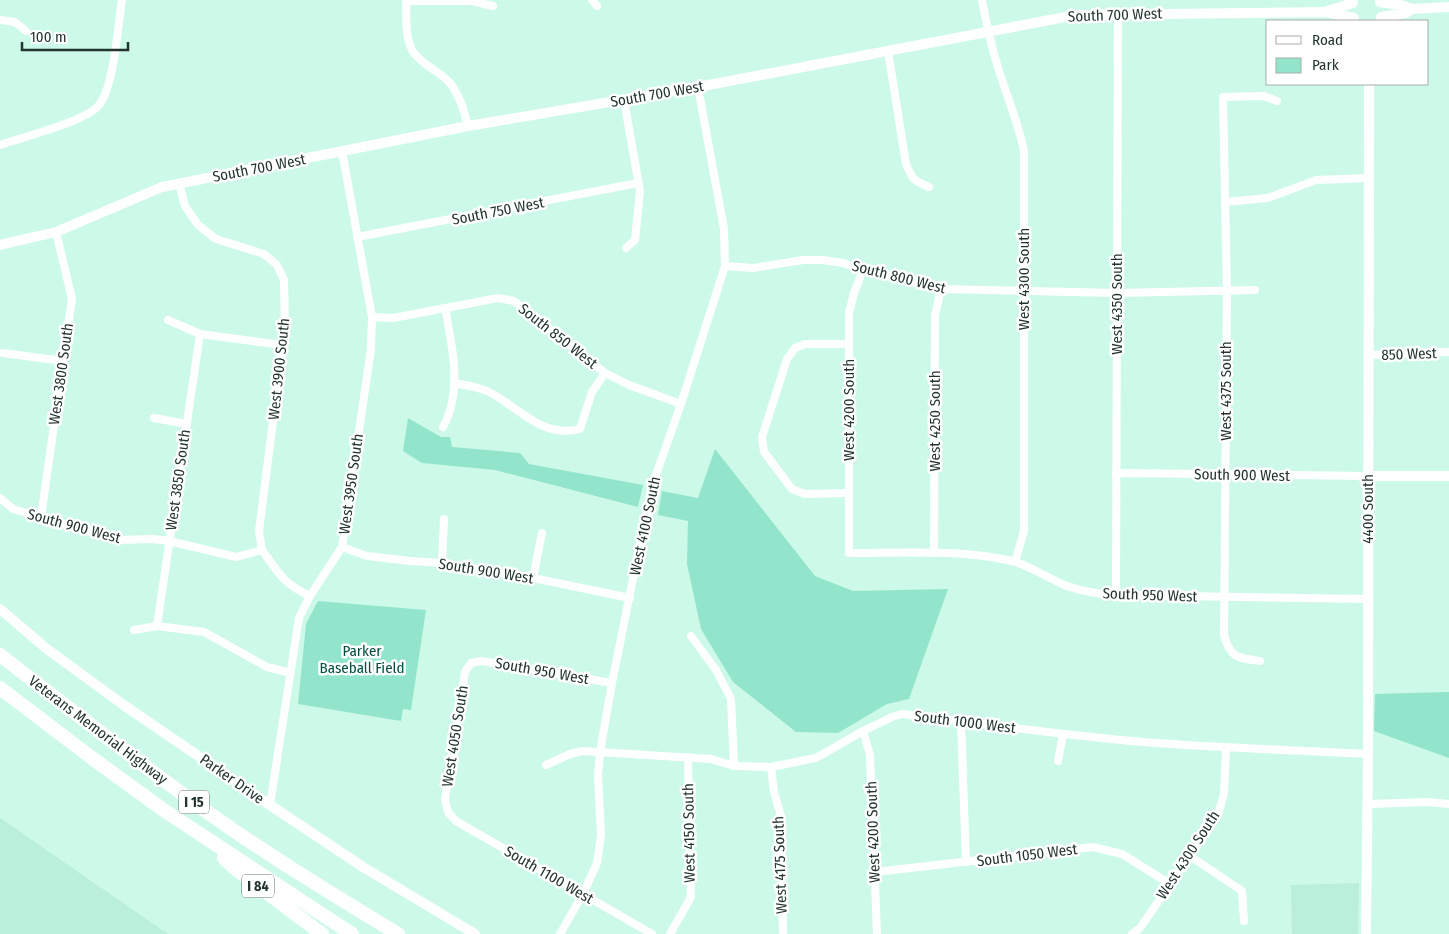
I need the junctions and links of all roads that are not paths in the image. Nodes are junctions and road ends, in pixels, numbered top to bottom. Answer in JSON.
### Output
{"nodes":[{"id":1,"x":122,"y":0,"type":"edge"},
{"id":2,"x":982,"y":0,"type":"edge"},
{"id":3,"x":406,"y":1,"type":"edge"},
{"id":4,"x":1354,"y":1,"type":"edge"},
{"id":5,"x":1380,"y":1,"type":"edge"},
{"id":6,"x":493,"y":6,"type":"dead end"},
{"id":7,"x":1449,"y":7,"type":"edge"},
{"id":8,"x":1411,"y":9,"type":"junction"},
{"id":9,"x":1326,"y":12,"type":"junction"},
{"id":10,"x":1118,"y":14,"type":"junction"},
{"id":11,"x":1380,"y":19,"type":"edge"},
{"id":12,"x":0,"y":20,"type":"edge"},
{"id":13,"x":1355,"y":20,"type":"edge"},
{"id":14,"x":26,"y":31,"type":"dead end"},
{"id":15,"x":988,"y":31,"type":"junction"},
{"id":16,"x":888,"y":51,"type":"junction"},
{"id":17,"x":1369,"y":85,"type":"edge"},
{"id":18,"x":698,"y":87,"type":"junction"},
{"id":19,"x":624,"y":100,"type":"junction"},
{"id":20,"x":1277,"y":102,"type":"dead end"},
{"id":21,"x":468,"y":126,"type":"junction"},
{"id":22,"x":0,"y":145,"type":"edge"},
{"id":23,"x":342,"y":151,"type":"junction"},
{"id":24,"x":1368,"y":178,"type":"junction"},
{"id":25,"x":179,"y":183,"type":"junction"},
{"id":26,"x":638,"y":183,"type":"junction"},
{"id":27,"x":929,"y":187,"type":"dead end"},
{"id":28,"x":1225,"y":202,"type":"junction"},
{"id":29,"x":56,"y":232,"type":"junction"},
{"id":30,"x":357,"y":237,"type":"junction"},
{"id":31,"x":0,"y":245,"type":"edge"},
{"id":32,"x":626,"y":248,"type":"dead end"},
{"id":33,"x":725,"y":266,"type":"junction"},
{"id":34,"x":863,"y":270,"type":"junction"},
{"id":35,"x":941,"y":289,"type":"junction"},
{"id":36,"x":1255,"y":290,"type":"dead end"},
{"id":37,"x":1227,"y":291,"type":"junction"},
{"id":38,"x":1024,"y":292,"type":"junction"},
{"id":39,"x":1117,"y":293,"type":"junction"},
{"id":40,"x":445,"y":308,"type":"junction"},
{"id":41,"x":372,"y":317,"type":"junction"},
{"id":42,"x":168,"y":320,"type":"dead end"},
{"id":43,"x":200,"y":334,"type":"junction"},
{"id":44,"x":849,"y":344,"type":"junction"},
{"id":45,"x":282,"y":345,"type":"junction"},
{"id":46,"x":1449,"y":352,"type":"edge"},
{"id":47,"x":3,"y":353,"type":"dead end"},
{"id":48,"x":1368,"y":355,"type":"junction"},
{"id":49,"x":63,"y":361,"type":"junction"},
{"id":50,"x":605,"y":373,"type":"junction"},
{"id":51,"x":454,"y":383,"type":"junction"},
{"id":52,"x":681,"y":404,"type":"junction"},
{"id":53,"x":154,"y":418,"type":"dead end"},
{"id":54,"x":186,"y":424,"type":"junction"},
{"id":55,"x":444,"y":427,"type":"dead end"},
{"id":56,"x":1116,"y":473,"type":"junction"},
{"id":57,"x":1226,"y":474,"type":"junction"},
{"id":58,"x":1368,"y":476,"type":"junction"},
{"id":59,"x":1449,"y":476,"type":"edge"},
{"id":60,"x":848,"y":492,"type":"junction"},
{"id":61,"x":0,"y":498,"type":"edge"},
{"id":62,"x":41,"y":517,"type":"junction"},
{"id":63,"x":444,"y":519,"type":"dead end"},
{"id":64,"x":542,"y":533,"type":"dead end"},
{"id":65,"x":169,"y":541,"type":"junction"},
{"id":66,"x":342,"y":547,"type":"junction"},
{"id":67,"x":262,"y":550,"type":"junction"},
{"id":68,"x":848,"y":553,"type":"joint"},
{"id":69,"x":934,"y":553,"type":"junction"},
{"id":70,"x":1015,"y":562,"type":"junction"},
{"id":71,"x":442,"y":563,"type":"junction"},
{"id":72,"x":533,"y":578,"type":"junction"},
{"id":73,"x":1116,"y":595,"type":"junction"},
{"id":74,"x":310,"y":596,"type":"junction"},
{"id":75,"x":1225,"y":597,"type":"junction"},
{"id":76,"x":630,"y":598,"type":"junction"},
{"id":77,"x":1368,"y":599,"type":"junction"},
{"id":78,"x":0,"y":609,"type":"edge"},
{"id":79,"x":157,"y":626,"type":"junction"},
{"id":80,"x":134,"y":630,"type":"dead end"},
{"id":81,"x":691,"y":636,"type":"dead end"},
{"id":82,"x":0,"y":655,"type":"edge"},
{"id":83,"x":1260,"y":661,"type":"dead end"},
{"id":84,"x":471,"y":663,"type":"joint"},
{"id":85,"x":290,"y":673,"type":"junction"},
{"id":86,"x":612,"y":683,"type":"junction"},
{"id":87,"x":0,"y":688,"type":"edge"},
{"id":88,"x":961,"y":722,"type":"junction"},
{"id":89,"x":863,"y":731,"type":"junction"},
{"id":90,"x":1063,"y":734,"type":"junction"},
{"id":91,"x":1226,"y":748,"type":"junction"},
{"id":92,"x":600,"y":752,"type":"junction"},
{"id":93,"x":1368,"y":754,"type":"junction"},
{"id":94,"x":688,"y":757,"type":"junction"},
{"id":95,"x":1058,"y":761,"type":"dead end"},
{"id":96,"x":546,"y":765,"type":"dead end"},
{"id":97,"x":734,"y":766,"type":"junction"},
{"id":98,"x":771,"y":767,"type":"junction"},
{"id":99,"x":1368,"y":804,"type":"junction"},
{"id":100,"x":1449,"y":804,"type":"edge"},
{"id":101,"x":270,"y":805,"type":"junction"},
{"id":102,"x":448,"y":812,"type":"joint"},
{"id":103,"x":198,"y":833,"type":"junction"},
{"id":104,"x":1190,"y":856,"type":"junction"},
{"id":105,"x":966,"y":862,"type":"junction"},
{"id":106,"x":875,"y":872,"type":"junction"},
{"id":107,"x":1170,"y":884,"type":"junction"},
{"id":108,"x":583,"y":894,"type":"junction"},
{"id":109,"x":1244,"y":921,"type":"dead end"},
{"id":110,"x":322,"y":934,"type":"edge"},
{"id":111,"x":352,"y":934,"type":"edge"},
{"id":112,"x":398,"y":934,"type":"edge"},
{"id":113,"x":475,"y":934,"type":"edge"},
{"id":114,"x":560,"y":934,"type":"edge"},
{"id":115,"x":652,"y":934,"type":"edge"},
{"id":116,"x":670,"y":934,"type":"edge"},
{"id":117,"x":783,"y":934,"type":"edge"},
{"id":118,"x":877,"y":934,"type":"edge"},
{"id":119,"x":1132,"y":934,"type":"edge"},
{"id":120,"x":1366,"y":934,"type":"edge"}],
"edges":[{"from":1,"to":22,"type":"street"},
{"from":2,"to":15,"type":"street","name":"West 4300 South"},
{"from":3,"to":6,"type":"street"},
{"from":3,"to":21,"type":"street"},
{"from":4,"to":9,"type":"street","name":"South 700 West"},
{"from":4,"to":13,"type":"street"},
{"from":5,"to":8,"type":"street"},
{"from":5,"to":11,"type":"street"},
{"from":7,"to":8,"type":"street"},
{"from":8,"to":11,"type":"street"},
{"from":9,"to":10,"type":"street","name":"South 700 West"},
{"from":9,"to":13,"type":"street","name":"South 700 West"},
{"from":10,"to":15,"type":"street","name":"South 700 West"},
{"from":10,"to":39,"type":"street","name":"West 4350 South"},
{"from":12,"to":14,"type":"street"},
{"from":15,"to":16,"type":"street","name":"South 700 West"},
{"from":15,"to":38,"type":"street","name":"West 4300 South"},
{"from":16,"to":18,"type":"street","name":"South 700 West"},
{"from":16,"to":27,"type":"street"},
{"from":17,"to":24,"type":"street","name":"4400 South"},
{"from":18,"to":19,"type":"street","name":"South 700 West"},
{"from":18,"to":33,"type":"street","name":"West 4100 South"},
{"from":19,"to":21,"type":"street","name":"South 700 West"},
{"from":19,"to":26,"type":"street"},
{"from":20,"to":28,"type":"street","name":"West 4375 South"},
{"from":21,"to":23,"type":"street","name":"South 700 West"},
{"from":23,"to":25,"type":"street","name":"South 700 West"},
{"from":23,"to":30,"type":"street","name":"West 3950 South"},
{"from":24,"to":28,"type":"street"},
{"from":24,"to":48,"type":"street","name":"4400 South"},
{"from":25,"to":29,"type":"street","name":"South 700 West"},
{"from":25,"to":45,"type":"street","name":"West 3900 South"},
{"from":26,"to":30,"type":"street","name":"South 750 West"},
{"from":26,"to":32,"type":"street"},
{"from":28,"to":37,"type":"street","name":"West 4375 South"},
{"from":29,"to":31,"type":"street","name":"South 700 West"},
{"from":29,"to":49,"type":"street","name":"West 3800 South"},
{"from":30,"to":41,"type":"street","name":"West 3950 South"},
{"from":33,"to":34,"type":"street","name":"South 800 West"},
{"from":33,"to":52,"type":"street","name":"West 4100 South"},
{"from":34,"to":35,"type":"street","name":"South 800 West"},
{"from":34,"to":44,"type":"street","name":"West 4200 South"},
{"from":35,"to":38,"type":"street","name":"South 800 West"},
{"from":35,"to":69,"type":"street","name":"West 4250 South"},
{"from":36,"to":37,"type":"street","name":"South 800 West"},
{"from":37,"to":39,"type":"street","name":"South 800 West"},
{"from":37,"to":57,"type":"street","name":"West 4375 South"},
{"from":38,"to":39,"type":"street","name":"South 800 West"},
{"from":38,"to":70,"type":"street","name":"West 4300 South"},
{"from":39,"to":56,"type":"street","name":"West 4350 South"},
{"from":40,"to":41,"type":"street","name":"South 850 West"},
{"from":40,"to":50,"type":"street","name":"South 850 West"},
{"from":40,"to":51,"type":"street"},
{"from":41,"to":66,"type":"street","name":"West 3950 South"},
{"from":42,"to":43,"type":"street"},
{"from":43,"to":45,"type":"street"},
{"from":43,"to":54,"type":"street","name":"West 3850 South"},
{"from":44,"to":60,"type":"street","name":"West 4200 South"},
{"from":44,"to":60,"type":"street"},
{"from":45,"to":67,"type":"street","name":"West 3900 South"},
{"from":46,"to":48,"type":"street","name":"850 West"},
{"from":47,"to":49,"type":"street"},
{"from":48,"to":58,"type":"street","name":"4400 South"},
{"from":49,"to":62,"type":"street","name":"West 3800 South"},
{"from":50,"to":51,"type":"street"},
{"from":50,"to":52,"type":"street","name":"South 850 West"},
{"from":51,"to":55,"type":"street"},
{"from":52,"to":76,"type":"street","name":"West 4100 South"},
{"from":53,"to":54,"type":"street"},
{"from":54,"to":65,"type":"street","name":"West 3850 South"},
{"from":56,"to":57,"type":"street","name":"South 900 West"},
{"from":56,"to":73,"type":"street","name":"West 4350 South"},
{"from":57,"to":58,"type":"street","name":"South 900 West"},
{"from":57,"to":75,"type":"street","name":"West 4375 South"},
{"from":58,"to":59,"type":"street"},
{"from":58,"to":77,"type":"street","name":"4400 South"},
{"from":60,"to":68,"type":"street","name":"West 4200 South"},
{"from":61,"to":62,"type":"street","name":"South 900 West"},
{"from":62,"to":65,"type":"street","name":"South 900 West"},
{"from":63,"to":71,"type":"street"},
{"from":64,"to":72,"type":"street"},
{"from":65,"to":67,"type":"street","name":"South 900 West"},
{"from":65,"to":79,"type":"street","name":"West 3850 South"},
{"from":66,"to":71,"type":"street","name":"South 900 West"},
{"from":66,"to":74,"type":"street","name":"West 3950 South"},
{"from":67,"to":74,"type":"street"},
{"from":68,"to":69,"type":"street","name":"South 950 West"},
{"from":69,"to":70,"type":"street","name":"South 950 West"},
{"from":70,"to":73,"type":"street","name":"South 950 West"},
{"from":71,"to":72,"type":"street","name":"South 900 West"},
{"from":72,"to":76,"type":"street","name":"South 900 West"},
{"from":73,"to":75,"type":"street","name":"South 950 West"},
{"from":74,"to":85,"type":"street","name":"West 3950 South"},
{"from":75,"to":77,"type":"street","name":"South 950 West"},
{"from":75,"to":83,"type":"street","name":"West 4375 South"},
{"from":76,"to":86,"type":"street","name":"West 4100 South"},
{"from":77,"to":93,"type":"street","name":"4400 South"},
{"from":78,"to":101,"type":"street","name":"Parker Drive"},
{"from":79,"to":80,"type":"street"},
{"from":79,"to":85,"type":"street"},
{"from":81,"to":97,"type":"street"},
{"from":82,"to":112,"type":"highway","name":"Veterans Memorial Highway","number":"I 15"},
{"from":84,"to":86,"type":"street","name":"South 950 West"},
{"from":84,"to":102,"type":"street","name":"West 4050 South"},
{"from":85,"to":101,"type":"street","name":"West 3950 South"},
{"from":86,"to":92,"type":"street","name":"West 4100 South"},
{"from":87,"to":103,"type":"highway","name":"Veterans Memorial Highway","number":"I 15"},
{"from":88,"to":89,"type":"street","name":"South 1000 West"},
{"from":88,"to":90,"type":"street","name":"South 1000 West"},
{"from":88,"to":105,"type":"street"},
{"from":89,"to":98,"type":"street","name":"South 1000 West"},
{"from":89,"to":106,"type":"street","name":"West 4200 South"},
{"from":90,"to":91,"type":"street","name":"South 1000 West"},
{"from":90,"to":95,"type":"street"},
{"from":91,"to":93,"type":"street","name":"South 1000 West"},
{"from":91,"to":104,"type":"street","name":"West 4300 South"},
{"from":92,"to":94,"type":"street","name":"South 1000 West"},
{"from":92,"to":96,"type":"street","name":"South 1000 West"},
{"from":92,"to":108,"type":"street","name":"West 4100 South"},
{"from":93,"to":99,"type":"street","name":"4400 South"},
{"from":94,"to":97,"type":"street","name":"South 1000 West"},
{"from":94,"to":116,"type":"street","name":"West 4150 South"},
{"from":97,"to":98,"type":"street","name":"South 1000 West"},
{"from":98,"to":117,"type":"street","name":"West 4175 South"},
{"from":99,"to":100,"type":"street"},
{"from":99,"to":120,"type":"street","name":"4400 South"},
{"from":101,"to":113,"type":"street","name":"Parker Drive"},
{"from":102,"to":108,"type":"street","name":"South 1100 West"},
{"from":103,"to":110,"type":"highway","number":"I 84"},
{"from":103,"to":111,"type":"highway","name":"Veterans Memorial Highway","number":"I 15"},
{"from":104,"to":107,"type":"street","name":"West 4300 South"},
{"from":104,"to":109,"type":"street"},
{"from":105,"to":106,"type":"street","name":"South 1050 West"},
{"from":105,"to":107,"type":"street","name":"South 1050 West"},
{"from":106,"to":118,"type":"street","name":"West 4200 South"},
{"from":107,"to":119,"type":"street","name":"West 4300 South"},
{"from":108,"to":114,"type":"street","name":"West 4100 South"},
{"from":108,"to":115,"type":"street","name":"South 1100 West"}]}
